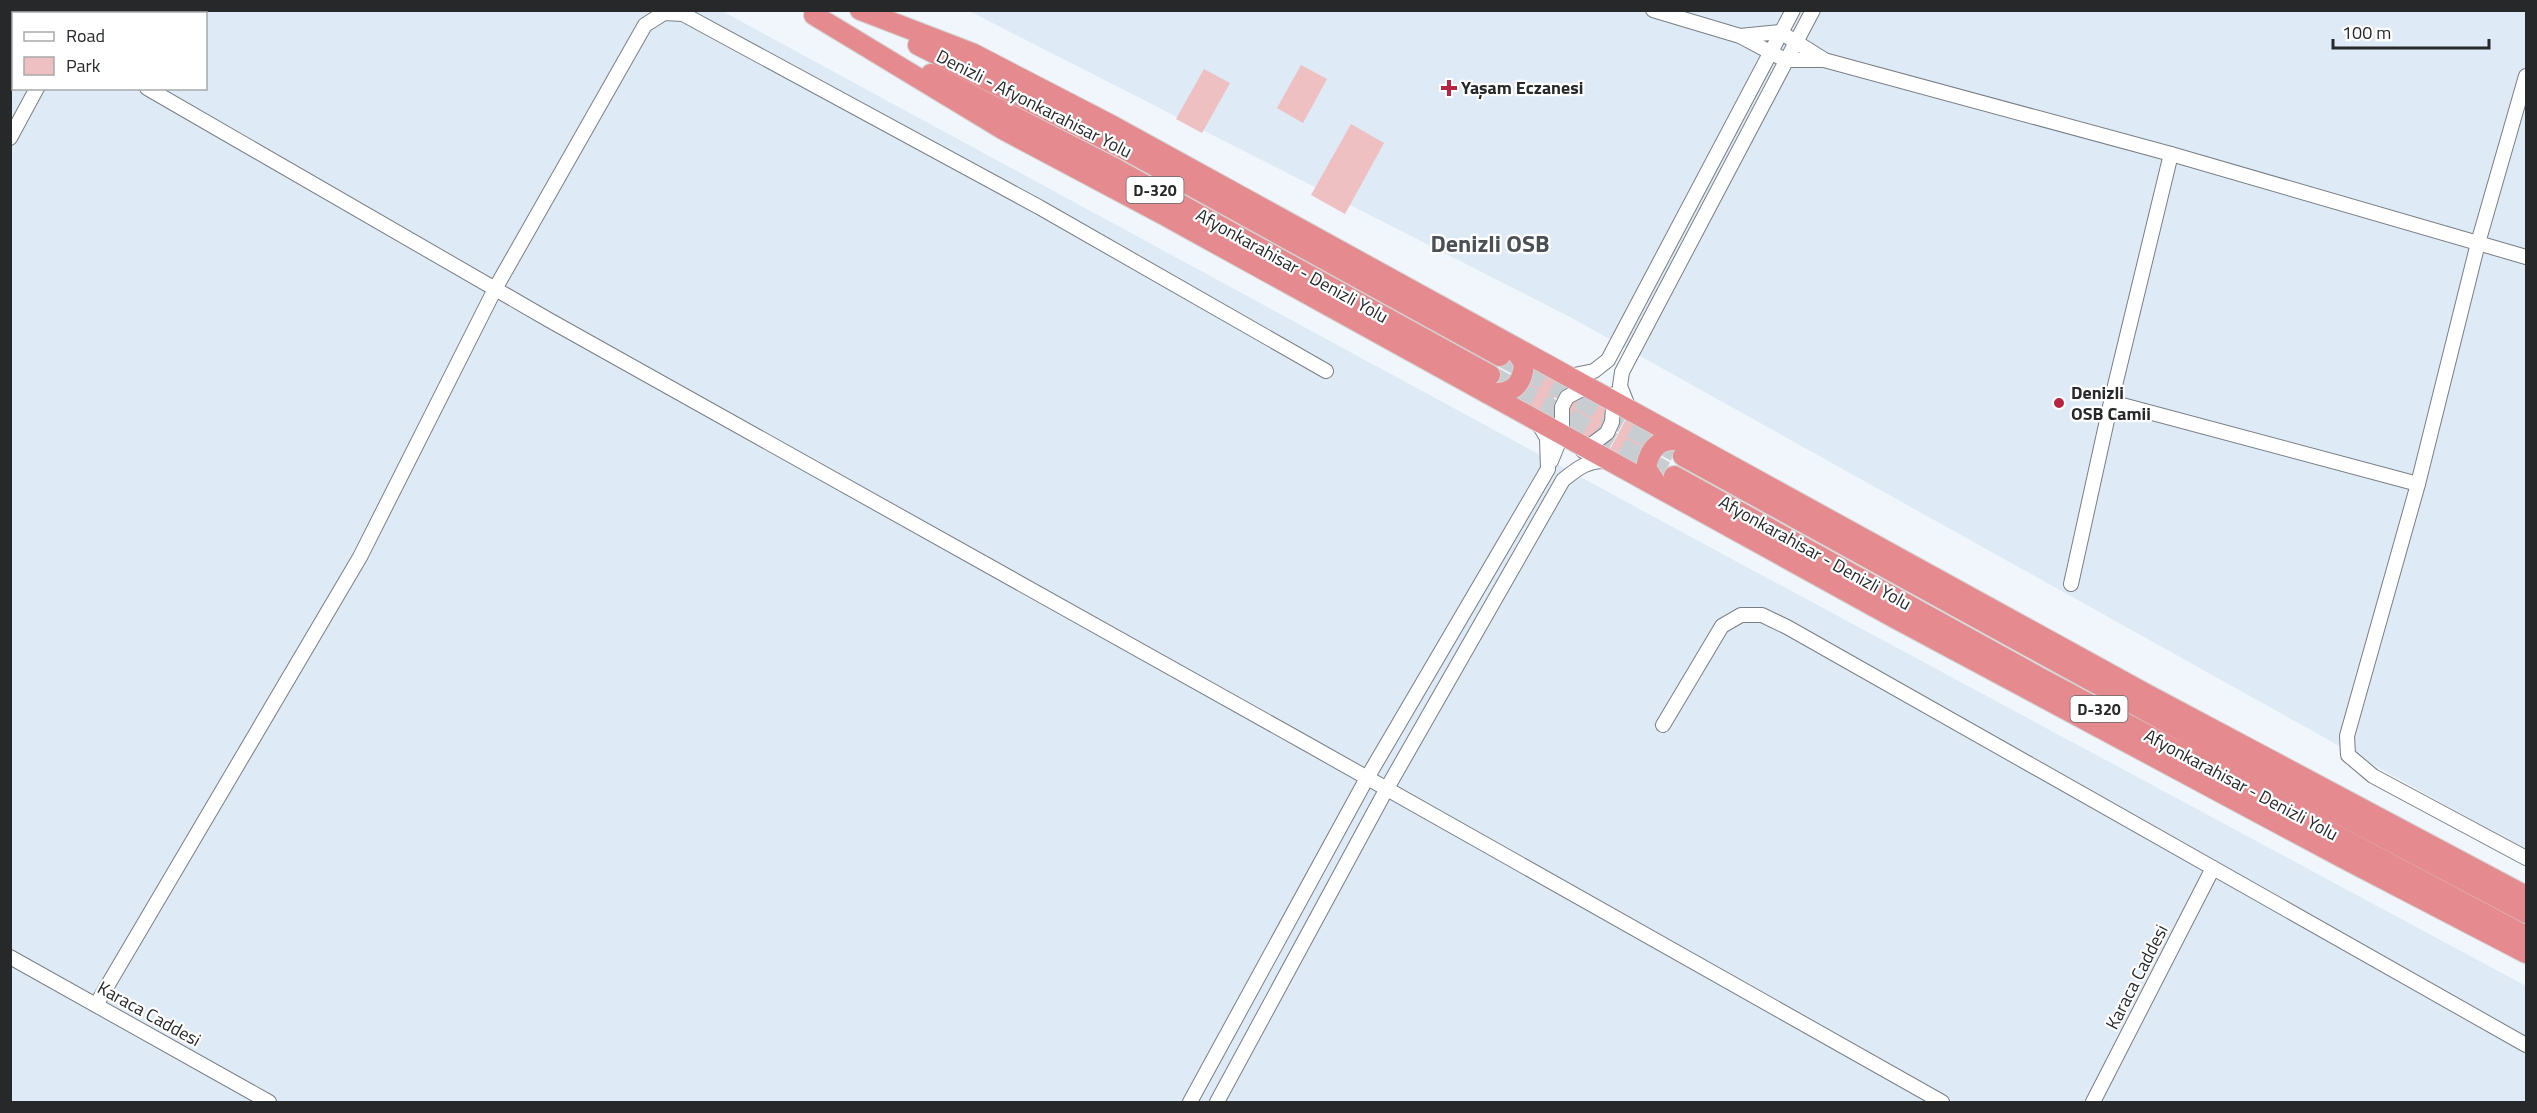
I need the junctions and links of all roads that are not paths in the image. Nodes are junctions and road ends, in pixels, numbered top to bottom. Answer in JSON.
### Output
{"nodes":[{"id":1,"x":852,"y":10,"type":"edge"},
{"id":2,"x":860,"y":10,"type":"edge"},
{"id":3,"x":1653,"y":10,"type":"edge"},
{"id":4,"x":1793,"y":10,"type":"edge"},
{"id":5,"x":1813,"y":10,"type":"edge"},
{"id":6,"x":664,"y":12,"type":"edge"},
{"id":7,"x":810,"y":13,"type":"edge"},
{"id":8,"x":1780,"y":32,"type":"junction"},
{"id":9,"x":1740,"y":36,"type":"junction"},
{"id":10,"x":1796,"y":40,"type":"junction"},
{"id":11,"x":1768,"y":52,"type":"junction"},
{"id":12,"x":1785,"y":60,"type":"junction"},
{"id":13,"x":1824,"y":60,"type":"junction"},
{"id":14,"x":2526,"y":75,"type":"edge"},
{"id":15,"x":36,"y":90,"type":"edge"},
{"id":16,"x":150,"y":90,"type":"edge"},
{"id":17,"x":10,"y":138,"type":"edge"},
{"id":18,"x":2171,"y":154,"type":"junction"},
{"id":19,"x":2478,"y":243,"type":"junction"},
{"id":20,"x":2526,"y":257,"type":"edge"},
{"id":21,"x":495,"y":289,"type":"junction"},
{"id":22,"x":1505,"y":350,"type":"junction"},
{"id":23,"x":1608,"y":360,"type":"junction"},
{"id":24,"x":1326,"y":371,"type":"dead end"},
{"id":25,"x":1622,"y":372,"type":"junction"},
{"id":26,"x":1569,"y":376,"type":"junction"},
{"id":27,"x":1488,"y":384,"type":"junction"},
{"id":28,"x":1588,"y":387,"type":"junction"},
{"id":29,"x":1612,"y":400,"type":"junction"},
{"id":30,"x":2111,"y":402,"type":"junction"},
{"id":31,"x":1630,"y":411,"type":"junction"},
{"id":32,"x":1538,"y":421,"type":"junction"},
{"id":33,"x":1562,"y":434,"type":"junction"},
{"id":34,"x":1586,"y":447,"type":"junction"},
{"id":35,"x":1683,"y":448,"type":"junction"},
{"id":36,"x":1612,"y":461,"type":"junction"},
{"id":37,"x":1548,"y":469,"type":"junction"},
{"id":38,"x":1563,"y":480,"type":"junction"},
{"id":39,"x":1666,"y":482,"type":"junction"},
{"id":40,"x":2418,"y":484,"type":"junction"},
{"id":41,"x":2071,"y":584,"type":"dead end"},
{"id":42,"x":1663,"y":725,"type":"dead end"},
{"id":43,"x":1367,"y":778,"type":"junction"},
{"id":44,"x":1386,"y":790,"type":"junction"},
{"id":45,"x":2526,"y":858,"type":"edge"},
{"id":46,"x":2213,"y":868,"type":"junction"},
{"id":47,"x":2526,"y":896,"type":"edge"},
{"id":48,"x":2526,"y":913,"type":"edge"},
{"id":49,"x":2526,"y":936,"type":"edge"},
{"id":50,"x":2526,"y":952,"type":"edge"},
{"id":51,"x":10,"y":957,"type":"edge"},
{"id":52,"x":96,"y":1005,"type":"junction"},
{"id":53,"x":2526,"y":1045,"type":"edge"},
{"id":54,"x":269,"y":1102,"type":"edge"},
{"id":55,"x":1190,"y":1102,"type":"edge"},
{"id":56,"x":1217,"y":1102,"type":"edge"},
{"id":57,"x":1942,"y":1102,"type":"edge"},
{"id":58,"x":2093,"y":1102,"type":"edge"}],
"edges":[{"from":1,"to":22,"type":"highway","name":"Denizli - Afyonkarahisar Yolu","number":"D-320"},
{"from":2,"to":22,"type":"highway"},
{"from":3,"to":9,"type":"street"},
{"from":4,"to":8,"type":"street"},
{"from":5,"to":10,"type":"street"},
{"from":6,"to":21,"type":"street"},
{"from":6,"to":24,"type":"street"},
{"from":7,"to":27,"type":"highway","name":"Afyonkarahisar - Denizli Yolu","number":"D-320"},
{"from":8,"to":9,"type":"street"},
{"from":8,"to":10,"type":"street"},
{"from":8,"to":11,"type":"street"},
{"from":9,"to":11,"type":"street"},
{"from":10,"to":12,"type":"street"},
{"from":10,"to":13,"type":"street"},
{"from":11,"to":12,"type":"street"},
{"from":11,"to":23,"type":"street"},
{"from":12,"to":13,"type":"street"},
{"from":12,"to":25,"type":"street"},
{"from":13,"to":18,"type":"street"},
{"from":14,"to":19,"type":"street"},
{"from":15,"to":17,"type":"street"},
{"from":16,"to":21,"type":"street"},
{"from":18,"to":19,"type":"street"},
{"from":18,"to":30,"type":"street"},
{"from":19,"to":20,"type":"street"},
{"from":19,"to":40,"type":"street"},
{"from":21,"to":43,"type":"street"},
{"from":21,"to":52,"type":"street"},
{"from":22,"to":26,"type":"highway"},
{"from":22,"to":27,"type":"highway"},
{"from":23,"to":26,"type":"street"},
{"from":23,"to":28,"type":"street"},
{"from":25,"to":29,"type":"street"},
{"from":25,"to":31,"type":"street"},
{"from":26,"to":28,"type":"highway"},
{"from":27,"to":32,"type":"highway","name":"Afyonkarahisar - Denizli Yolu"},
{"from":28,"to":29,"type":"highway"},
{"from":28,"to":33,"type":"street"},
{"from":29,"to":31,"type":"highway"},
{"from":29,"to":34,"type":"street"},
{"from":30,"to":40,"type":"street"},
{"from":30,"to":41,"type":"street"},
{"from":31,"to":35,"type":"highway"},
{"from":32,"to":33,"type":"highway","name":"Afyonkarahisar - Denizli Yolu"},
{"from":32,"to":37,"type":"street"},
{"from":33,"to":34,"type":"highway"},
{"from":33,"to":37,"type":"street"},
{"from":34,"to":36,"type":"highway"},
{"from":34,"to":38,"type":"street"},
{"from":35,"to":39,"type":"highway"},
{"from":35,"to":47,"type":"highway"},
{"from":35,"to":48,"type":"highway","number":"D-320"},
{"from":36,"to":38,"type":"street"},
{"from":36,"to":39,"type":"highway"},
{"from":37,"to":43,"type":"street"},
{"from":38,"to":44,"type":"street"},
{"from":39,"to":49,"type":"highway","name":"Afyonkarahisar - Denizli Yolu","number":"D-320"},
{"from":39,"to":50,"type":"highway"},
{"from":40,"to":45,"type":"street"},
{"from":42,"to":46,"type":"street"},
{"from":43,"to":44,"type":"street"},
{"from":43,"to":55,"type":"street"},
{"from":44,"to":56,"type":"street"},
{"from":44,"to":57,"type":"street"},
{"from":46,"to":53,"type":"street"},
{"from":46,"to":58,"type":"street","name":"Karaca Caddesi"},
{"from":51,"to":52,"type":"street","name":"Karaca Caddesi"},
{"from":52,"to":54,"type":"street","name":"Karaca Caddesi"}]}
